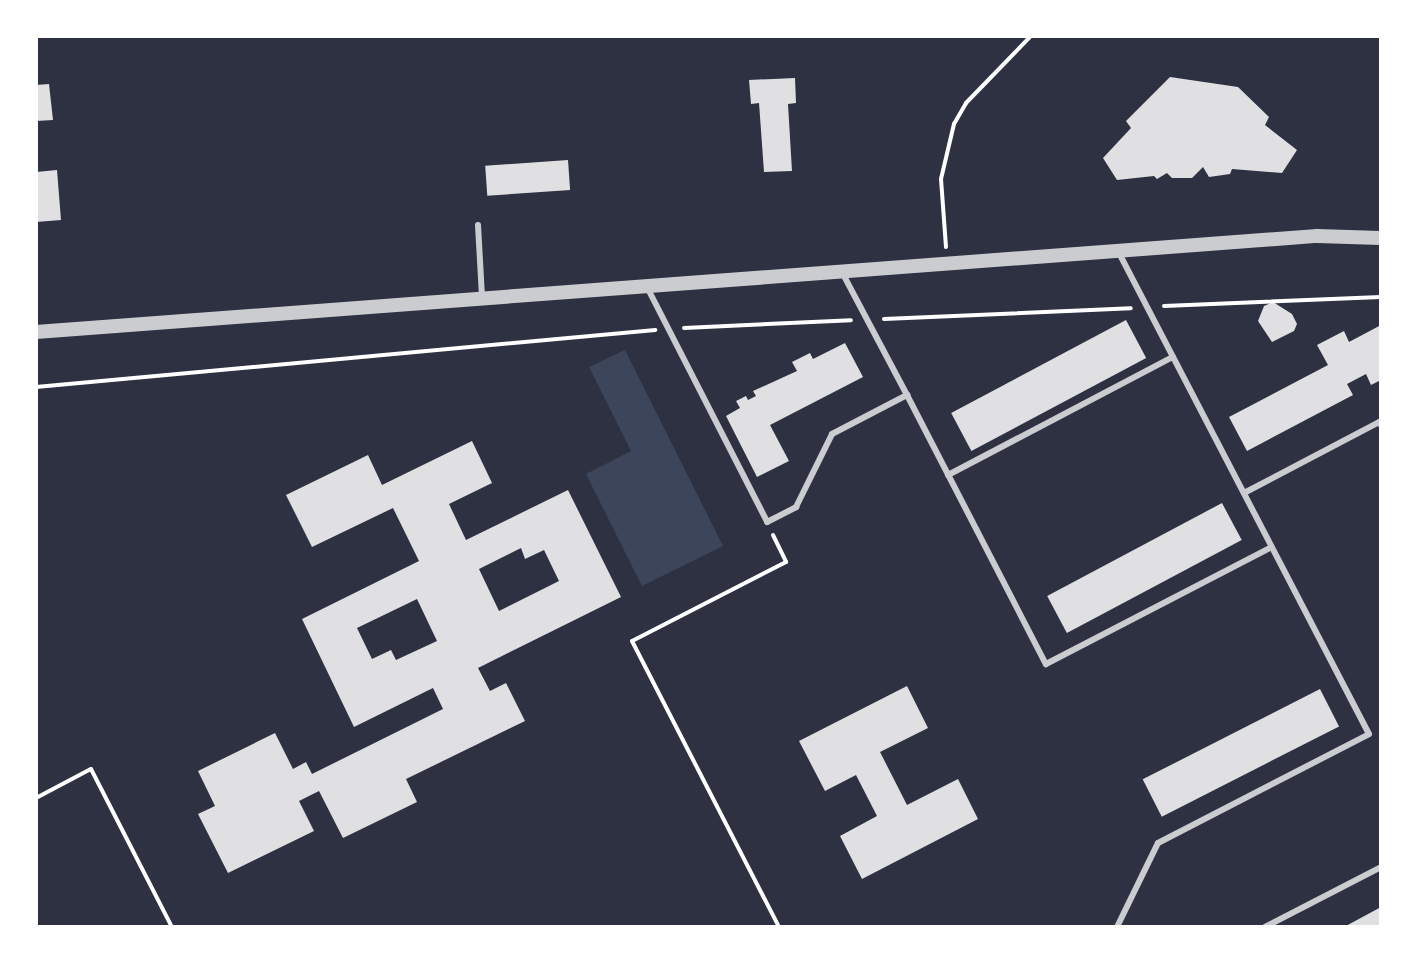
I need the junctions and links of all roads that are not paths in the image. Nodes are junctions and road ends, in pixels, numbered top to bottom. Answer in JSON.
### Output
{"nodes":[{"id":1,"x":478,"y":225,"type":"dead end"},
{"id":2,"x":1381,"y":238,"type":"edge"},
{"id":3,"x":1119,"y":253,"type":"junction"},
{"id":4,"x":843,"y":274,"type":"junction"},
{"id":5,"x":646,"y":287,"type":"junction"},
{"id":6,"x":482,"y":300,"type":"junction"},
{"id":7,"x":36,"y":332,"type":"edge"},
{"id":8,"x":1173,"y":357,"type":"junction"},
{"id":9,"x":907,"y":395,"type":"junction"},
{"id":10,"x":1381,"y":425,"type":"edge"},
{"id":11,"x":948,"y":475,"type":"junction"},
{"id":12,"x":1244,"y":493,"type":"junction"},
{"id":13,"x":1272,"y":547,"type":"junction"},
{"id":14,"x":1381,"y":867,"type":"edge"},
{"id":15,"x":1117,"y":927,"type":"edge"},
{"id":16,"x":1265,"y":927,"type":"edge"}],
"edges":[{"from":1,"to":6,"type":"lane"},
{"from":2,"to":3,"type":"street"},
{"from":3,"to":4,"type":"street"},
{"from":3,"to":8,"type":"lane"},
{"from":4,"to":5,"type":"street"},
{"from":4,"to":9,"type":"lane"},
{"from":5,"to":6,"type":"street"},
{"from":5,"to":9,"type":"lane"},
{"from":6,"to":7,"type":"street"},
{"from":8,"to":11,"type":"lane"},
{"from":8,"to":12,"type":"lane"},
{"from":9,"to":11,"type":"lane"},
{"from":10,"to":12,"type":"lane"},
{"from":11,"to":13,"type":"lane"},
{"from":12,"to":13,"type":"lane"},
{"from":13,"to":15,"type":"lane"},
{"from":14,"to":16,"type":"lane"}]}
